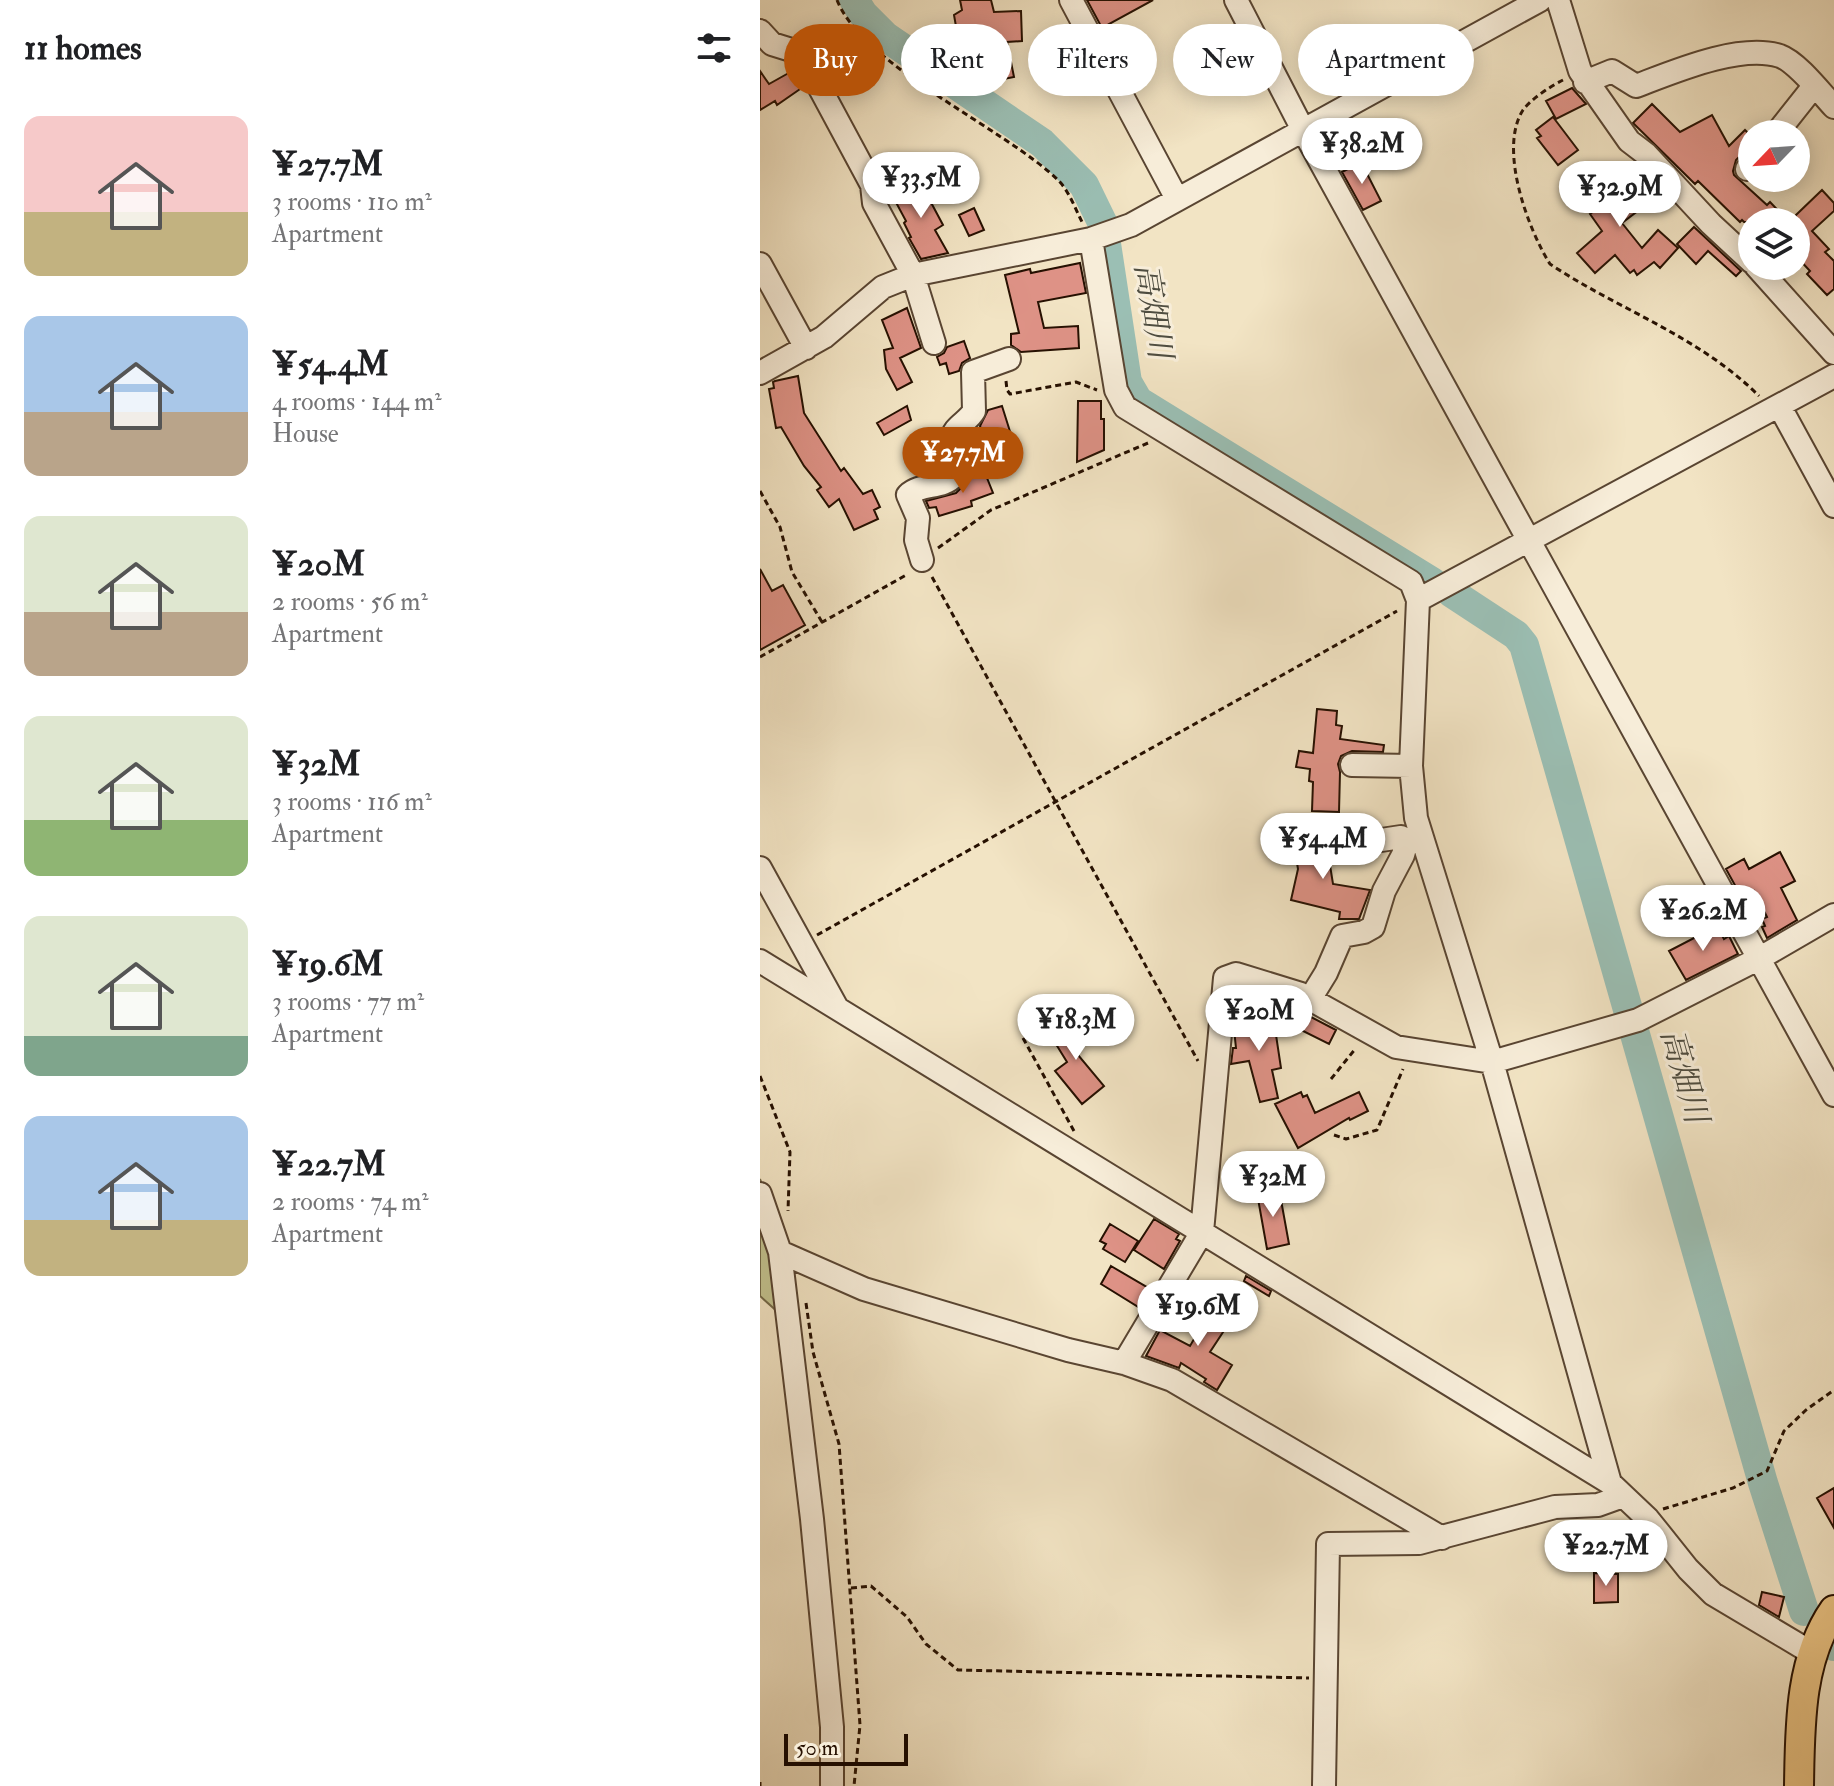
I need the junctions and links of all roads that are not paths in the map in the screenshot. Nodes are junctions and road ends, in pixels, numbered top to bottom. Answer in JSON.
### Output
{"nodes":[{"id":1,"x":1071,"y":0,"type":"edge"},
{"id":2,"x":1236,"y":0,"type":"edge"},
{"id":3,"x":1540,"y":0,"type":"edge"},
{"id":4,"x":1558,"y":0,"type":"edge"},
{"id":5,"x":760,"y":31,"type":"edge"},
{"id":6,"x":1583,"y":77,"type":"junction"},
{"id":7,"x":1814,"y":86,"type":"junction"},
{"id":8,"x":1834,"y":107,"type":"edge"},
{"id":9,"x":1787,"y":120,"type":"edge"},
{"id":10,"x":1303,"y":130,"type":"junction"},
{"id":11,"x":1177,"y":199,"type":"junction"},
{"id":12,"x":1102,"y":236,"type":"junction"},
{"id":13,"x":1738,"y":249,"type":"edge"},
{"id":14,"x":760,"y":264,"type":"edge"},
{"id":15,"x":913,"y":275,"type":"junction"},
{"id":16,"x":1768,"y":280,"type":"edge"},
{"id":17,"x":934,"y":343,"type":"dead end"},
{"id":18,"x":806,"y":348,"type":"junction"},
{"id":19,"x":1834,"y":353,"type":"edge"},
{"id":20,"x":1009,"y":359,"type":"road end"},
{"id":21,"x":760,"y":373,"type":"edge"},
{"id":22,"x":1834,"y":376,"type":"edge"},
{"id":23,"x":1776,"y":408,"type":"junction"},
{"id":24,"x":1834,"y":506,"type":"edge"},
{"id":25,"x":1530,"y":540,"type":"junction"},
{"id":26,"x":922,"y":560,"type":"road end"},
{"id":27,"x":1418,"y":600,"type":"junction"},
{"id":28,"x":1352,"y":765,"type":"dead end"},
{"id":29,"x":1411,"y":766,"type":"junction"},
{"id":30,"x":1414,"y":838,"type":"junction"},
{"id":31,"x":1346,"y":839,"type":"dead end"},
{"id":32,"x":760,"y":868,"type":"edge"},
{"id":33,"x":1834,"y":915,"type":"edge"},
{"id":34,"x":1760,"y":958,"type":"junction"},
{"id":35,"x":760,"y":961,"type":"edge"},
{"id":36,"x":1310,"y":999,"type":"junction"},
{"id":37,"x":837,"y":1007,"type":"junction"},
{"id":38,"x":1492,"y":1062,"type":"junction"},
{"id":39,"x":1834,"y":1095,"type":"edge"},
{"id":40,"x":760,"y":1194,"type":"edge"},
{"id":41,"x":1202,"y":1232,"type":"junction"},
{"id":42,"x":780,"y":1252,"type":"junction"},
{"id":43,"x":1124,"y":1363,"type":"junction"},
{"id":44,"x":1616,"y":1489,"type":"junction"},
{"id":45,"x":1442,"y":1538,"type":"junction"},
{"id":46,"x":1834,"y":1610,"type":"edge"},
{"id":47,"x":1812,"y":1653,"type":"junction"},
{"id":48,"x":832,"y":1786,"type":"edge"},
{"id":49,"x":1324,"y":1786,"type":"edge"},
{"id":50,"x":1799,"y":1786,"type":"edge"}],
"edges":[{"from":1,"to":11,"type":"street"},
{"from":2,"to":10,"type":"street"},
{"from":3,"to":10,"type":"street"},
{"from":4,"to":6,"type":"street"},
{"from":5,"to":15,"type":"street"},
{"from":6,"to":7,"type":"street"},
{"from":6,"to":13,"type":"street"},
{"from":7,"to":8,"type":"street"},
{"from":7,"to":9,"type":"street"},
{"from":10,"to":11,"type":"street"},
{"from":10,"to":25,"type":"street"},
{"from":11,"to":12,"type":"street"},
{"from":12,"to":15,"type":"street"},
{"from":12,"to":27,"type":"street"},
{"from":14,"to":18,"type":"street"},
{"from":15,"to":17,"type":"street"},
{"from":15,"to":18,"type":"street"},
{"from":16,"to":19,"type":"street"},
{"from":18,"to":21,"type":"street"},
{"from":20,"to":26,"type":"street"},
{"from":22,"to":23,"type":"street"},
{"from":23,"to":24,"type":"street"},
{"from":23,"to":25,"type":"street"},
{"from":25,"to":27,"type":"street"},
{"from":25,"to":34,"type":"street"},
{"from":27,"to":29,"type":"street"},
{"from":28,"to":29,"type":"street"},
{"from":29,"to":30,"type":"street"},
{"from":30,"to":31,"type":"street"},
{"from":30,"to":36,"type":"street"},
{"from":30,"to":38,"type":"street"},
{"from":32,"to":37,"type":"street"},
{"from":33,"to":34,"type":"street"},
{"from":34,"to":38,"type":"street"},
{"from":34,"to":39,"type":"street"},
{"from":35,"to":37,"type":"street"},
{"from":36,"to":38,"type":"street"},
{"from":36,"to":41,"type":"street"},
{"from":37,"to":41,"type":"street"},
{"from":38,"to":44,"type":"street"},
{"from":40,"to":42,"type":"street"},
{"from":41,"to":43,"type":"street"},
{"from":41,"to":44,"type":"street"},
{"from":42,"to":43,"type":"street"},
{"from":42,"to":48,"type":"street"},
{"from":43,"to":45,"type":"street"},
{"from":44,"to":45,"type":"street"},
{"from":44,"to":47,"type":"street"},
{"from":45,"to":49,"type":"street"},
{"from":46,"to":47,"type":"main road"},
{"from":47,"to":50,"type":"main road"}]}
